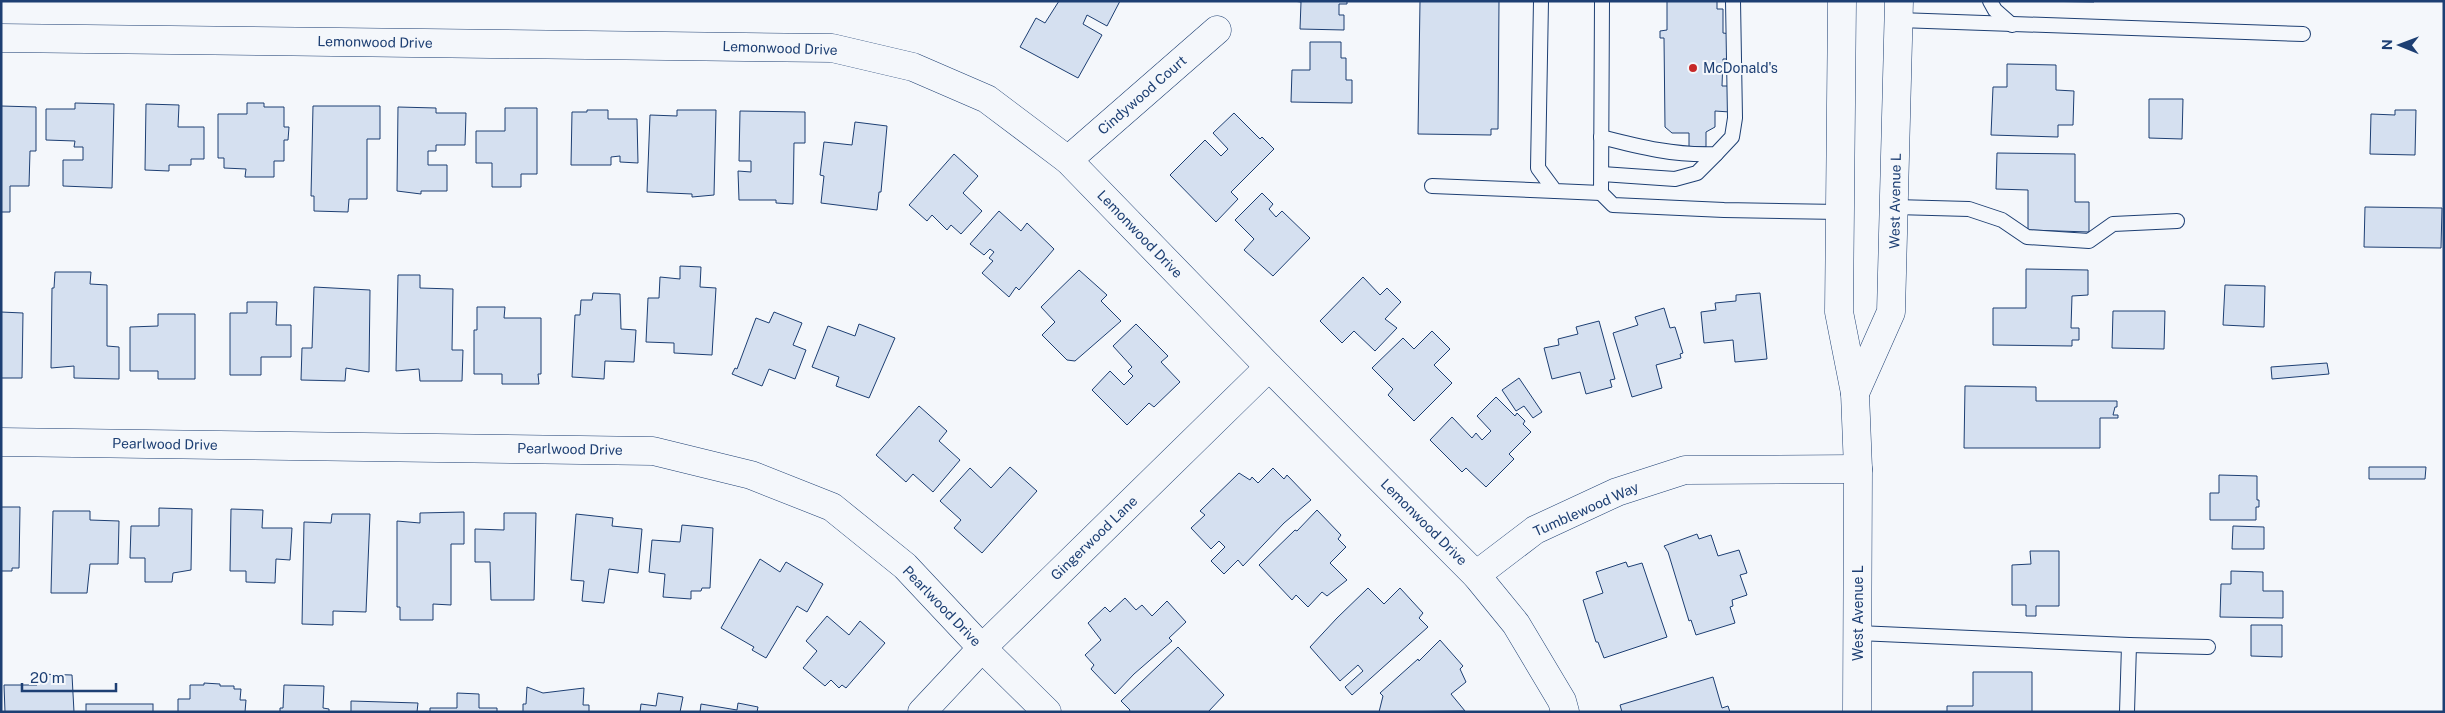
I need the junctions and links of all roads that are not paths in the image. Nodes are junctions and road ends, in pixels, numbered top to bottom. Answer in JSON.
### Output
{"nodes":[{"id":1,"x":1541,"y":1,"type":"edge"},
{"id":2,"x":1602,"y":1,"type":"edge"},
{"id":3,"x":1733,"y":1,"type":"edge"},
{"id":4,"x":1842,"y":1,"type":"edge"},
{"id":5,"x":1990,"y":1,"type":"edge"},
{"id":6,"x":1899,"y":11,"type":"edge"},
{"id":7,"x":2012,"y":25,"type":"junction"},
{"id":8,"x":1217,"y":30,"type":"dead end"},
{"id":9,"x":2303,"y":34,"type":"dead end"},
{"id":10,"x":1,"y":38,"type":"edge"},
{"id":11,"x":1601,"y":137,"type":"junction"},
{"id":12,"x":1716,"y":154,"type":"junction"},
{"id":13,"x":1068,"y":160,"type":"junction"},
{"id":14,"x":1602,"y":174,"type":"junction"},
{"id":15,"x":1432,"y":186,"type":"dead end"},
{"id":16,"x":1555,"y":191,"type":"junction"},
{"id":17,"x":1601,"y":193,"type":"junction"},
{"id":18,"x":1895,"y":207,"type":"junction"},
{"id":19,"x":1840,"y":212,"type":"junction"},
{"id":20,"x":2177,"y":221,"type":"dead end"},
{"id":21,"x":1269,"y":367,"type":"junction"},
{"id":22,"x":1855,"y":393,"type":"junction"},
{"id":23,"x":1,"y":442,"type":"edge"},
{"id":24,"x":1858,"y":469,"type":"junction"},
{"id":25,"x":1476,"y":575,"type":"junction"},
{"id":26,"x":1858,"y":633,"type":"junction"},
{"id":27,"x":2129,"y":645,"type":"junction"},
{"id":28,"x":2208,"y":647,"type":"dead end"},
{"id":29,"x":982,"y":648,"type":"junction"},
{"id":30,"x":922,"y":712,"type":"edge"},
{"id":31,"x":1047,"y":712,"type":"edge"},
{"id":32,"x":1565,"y":712,"type":"edge"},
{"id":33,"x":1857,"y":712,"type":"edge"},
{"id":34,"x":2127,"y":712,"type":"edge"}],
"edges":[{"from":1,"to":16,"type":"lane"},
{"from":2,"to":11,"type":"lane"},
{"from":3,"to":12,"type":"lane"},
{"from":4,"to":19,"type":"street","name":"West Avenue L"},
{"from":5,"to":7,"type":"lane"},
{"from":6,"to":7,"type":"lane"},
{"from":6,"to":18,"type":"street","name":"West Avenue L"},
{"from":7,"to":9,"type":"lane"},
{"from":8,"to":13,"type":"street","name":"Cindywood Court"},
{"from":10,"to":13,"type":"street","name":"Lemonwood Drive"},
{"from":11,"to":12,"type":"lane"},
{"from":11,"to":14,"type":"lane"},
{"from":12,"to":14,"type":"lane"},
{"from":13,"to":21,"type":"street","name":"Lemonwood Drive"},
{"from":14,"to":17,"type":"lane"},
{"from":15,"to":16,"type":"lane"},
{"from":16,"to":17,"type":"lane"},
{"from":17,"to":19,"type":"lane"},
{"from":18,"to":20,"type":"lane"},
{"from":18,"to":22,"type":"street","name":"West Avenue L"},
{"from":19,"to":22,"type":"street","name":"West Avenue L"},
{"from":21,"to":25,"type":"street","name":"Lemonwood Drive"},
{"from":21,"to":29,"type":"street","name":"Gingerwood Lane"},
{"from":22,"to":24,"type":"street","name":"West Avenue L"},
{"from":23,"to":29,"type":"street","name":"Pearlwood Drive"},
{"from":24,"to":25,"type":"street","name":"Tumblewood Way"},
{"from":24,"to":26,"type":"street","name":"West Avenue L"},
{"from":25,"to":32,"type":"street","name":"Lemonwood Drive"},
{"from":26,"to":27,"type":"lane"},
{"from":26,"to":33,"type":"street","name":"West Avenue L"},
{"from":27,"to":28,"type":"lane"},
{"from":27,"to":34,"type":"lane"},
{"from":29,"to":30,"type":"street","name":"Gingerwood Lane"},
{"from":29,"to":31,"type":"street","name":"Pearlwood Drive"}]}
